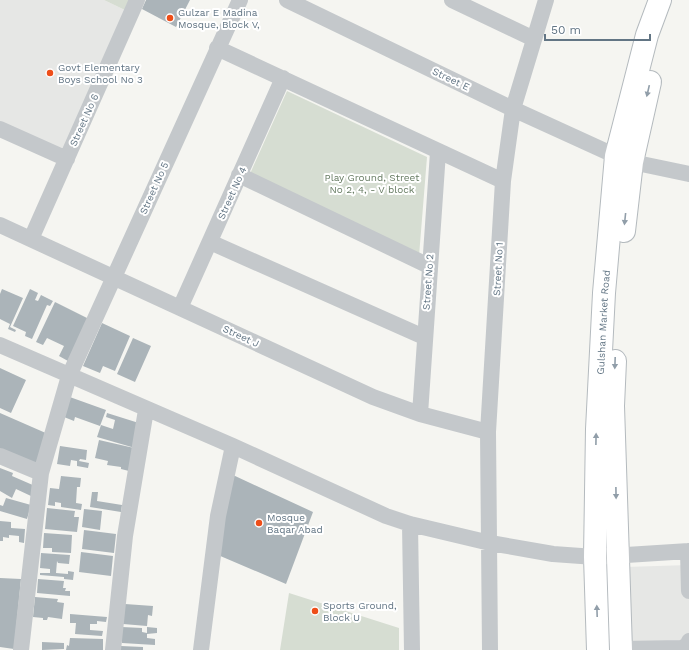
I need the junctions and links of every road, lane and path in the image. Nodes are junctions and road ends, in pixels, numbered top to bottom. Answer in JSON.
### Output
{"nodes":[{"id":1,"x":137,"y":0,"type":"edge"},
{"id":2,"x":240,"y":0,"type":"edge"},
{"id":3,"x":287,"y":0,"type":"edge"},
{"id":4,"x":452,"y":0,"type":"edge"},
{"id":5,"x":546,"y":0,"type":"edge"},
{"id":6,"x":660,"y":0,"type":"edge"},
{"id":7,"x":673,"y":0,"type":"edge"},
{"id":8,"x":534,"y":39,"type":"junction"},
{"id":9,"x":217,"y":48,"type":"junction"},
{"id":10,"x":283,"y":78,"type":"junction"},
{"id":11,"x":513,"y":109,"type":"junction"},
{"id":12,"x":0,"y":129,"type":"edge"},
{"id":13,"x":438,"y":152,"type":"junction"},
{"id":14,"x":67,"y":159,"type":"junction"},
{"id":15,"x":624,"y":159,"type":"junction"},
{"id":16,"x":689,"y":174,"type":"edge"},
{"id":17,"x":239,"y":175,"type":"junction"},
{"id":18,"x":503,"y":181,"type":"junction"},
{"id":19,"x":0,"y":225,"type":"edge"},
{"id":20,"x":31,"y":239,"type":"junction"},
{"id":21,"x":210,"y":242,"type":"junction"},
{"id":22,"x":429,"y":266,"type":"junction"},
{"id":23,"x":113,"y":277,"type":"junction"},
{"id":24,"x":180,"y":308,"type":"junction"},
{"id":25,"x":424,"y":337,"type":"junction"},
{"id":26,"x":0,"y":345,"type":"edge"},
{"id":27,"x":69,"y":376,"type":"junction"},
{"id":28,"x":146,"y":410,"type":"junction"},
{"id":29,"x":420,"y":414,"type":"junction"},
{"id":30,"x":488,"y":432,"type":"junction"},
{"id":31,"x":233,"y":446,"type":"junction"},
{"id":32,"x":0,"y":456,"type":"edge"},
{"id":33,"x":41,"y":473,"type":"junction"},
{"id":34,"x":410,"y":524,"type":"junction"},
{"id":35,"x":490,"y":543,"type":"junction"},
{"id":36,"x":689,"y":551,"type":"edge"},
{"id":37,"x":617,"y":555,"type":"junction"},
{"id":38,"x":595,"y":557,"type":"junction"},
{"id":39,"x":689,"y":591,"type":"edge"},
{"id":40,"x":689,"y":641,"type":"edge"},
{"id":41,"x":20,"y":650,"type":"edge"},
{"id":42,"x":112,"y":650,"type":"edge"},
{"id":43,"x":201,"y":650,"type":"edge"},
{"id":44,"x":412,"y":650,"type":"edge"},
{"id":45,"x":490,"y":650,"type":"edge"},
{"id":46,"x":598,"y":650,"type":"edge"},
{"id":47,"x":621,"y":650,"type":"edge"}],
"edges":[{"from":1,"to":14,"type":"street","name":"Street No 6"},
{"from":2,"to":9,"type":"street","name":"Street No 5"},
{"from":3,"to":11,"type":"street","name":"Street E"},
{"from":4,"to":8,"type":"street"},
{"from":5,"to":8,"type":"street","name":"Street No 1"},
{"from":6,"to":15,"type":"main road","name":"Gulshan Market Road"},
{"from":7,"to":15,"type":"main road","name":"Gulshan Market Road","one_way":true},
{"from":8,"to":11,"type":"street","name":"Street No 1"},
{"from":9,"to":10,"type":"street"},
{"from":9,"to":23,"type":"street","name":"Street No 5"},
{"from":10,"to":13,"type":"street"},
{"from":10,"to":17,"type":"street","name":"Street No 4"},
{"from":11,"to":15,"type":"street","name":"Street E"},
{"from":11,"to":18,"type":"street","name":"Street No 1"},
{"from":12,"to":14,"type":"street"},
{"from":13,"to":18,"type":"street"},
{"from":13,"to":22,"type":"street","name":"Street No 2"},
{"from":14,"to":20,"type":"street","name":"Street No 6"},
{"from":15,"to":16,"type":"street","name":"Street E"},
{"from":15,"to":37,"type":"main road","name":"Gulshan Market Road","one_way":true},
{"from":38,"to":15,"type":"main road","name":"Gulshan Market Road","one_way":true},
{"from":17,"to":21,"type":"street","name":"Street No 4"},
{"from":17,"to":22,"type":"street"},
{"from":18,"to":30,"type":"street","name":"Street No 1"},
{"from":19,"to":20,"type":"street","name":"Street J"},
{"from":20,"to":23,"type":"street","name":"Street J"},
{"from":21,"to":24,"type":"street","name":"Street No 4"},
{"from":21,"to":25,"type":"street"},
{"from":22,"to":25,"type":"street","name":"Street No 2"},
{"from":23,"to":24,"type":"street","name":"Street J"},
{"from":23,"to":27,"type":"street","name":"Street No 5"},
{"from":24,"to":29,"type":"street","name":"Street J"},
{"from":25,"to":29,"type":"street","name":"Street No 2"},
{"from":26,"to":27,"type":"street"},
{"from":27,"to":28,"type":"street"},
{"from":27,"to":33,"type":"street","name":"Street No 5"},
{"from":28,"to":31,"type":"street"},
{"from":28,"to":42,"type":"street"},
{"from":29,"to":30,"type":"street","name":"Street J"},
{"from":30,"to":35,"type":"street","name":"Street No 1"},
{"from":31,"to":34,"type":"street"},
{"from":31,"to":43,"type":"street"},
{"from":32,"to":33,"type":"street"},
{"from":33,"to":41,"type":"street","name":"Street No 5"},
{"from":34,"to":35,"type":"street"},
{"from":34,"to":44,"type":"street"},
{"from":35,"to":38,"type":"street"},
{"from":35,"to":45,"type":"street","name":"Street No 1"},
{"from":36,"to":37,"type":"street"},
{"from":36,"to":39,"type":"street"},
{"from":37,"to":38,"type":"street"},
{"from":37,"to":47,"type":"main road","name":"Gulshan Market Road"},
{"from":46,"to":38,"type":"main road","name":"Gulshan Market Road","one_way":true},
{"from":40,"to":47,"type":"street"}]}
